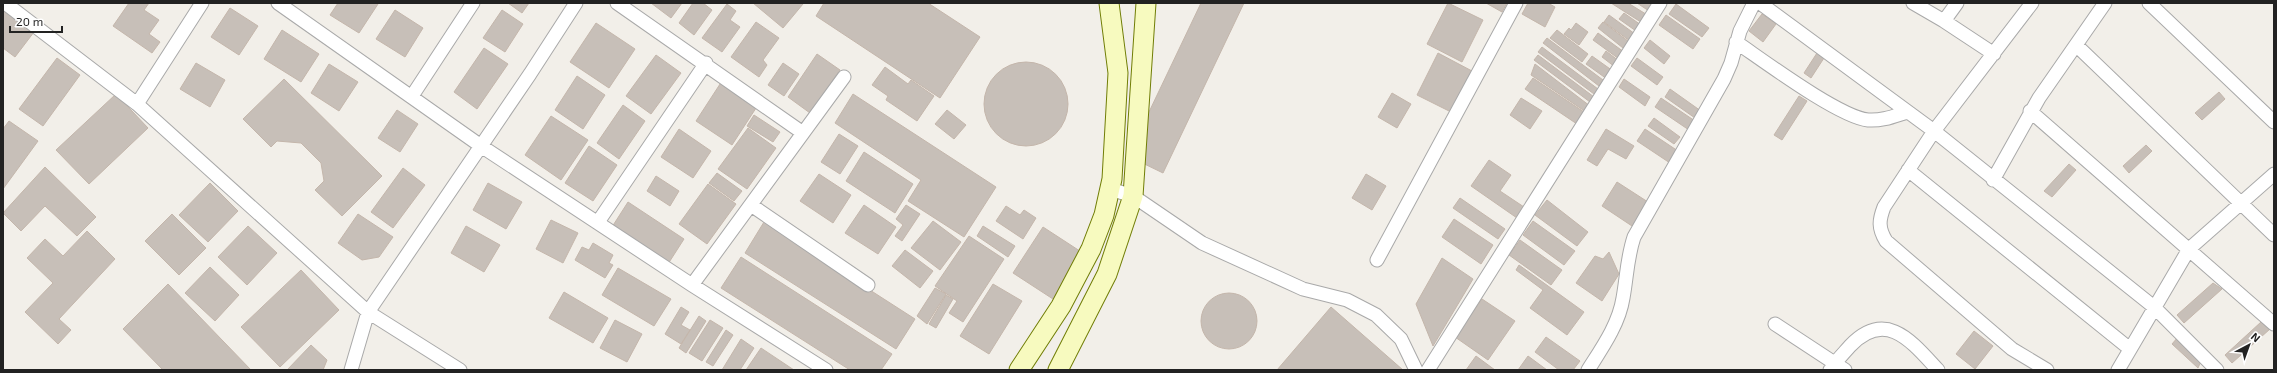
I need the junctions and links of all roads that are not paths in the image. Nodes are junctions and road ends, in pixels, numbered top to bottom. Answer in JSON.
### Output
{"nodes":[{"id":1,"x":5,"y":3,"type":"edge"},
{"id":2,"x":202,"y":3,"type":"edge"},
{"id":3,"x":278,"y":3,"type":"edge"},
{"id":4,"x":473,"y":3,"type":"edge"},
{"id":5,"x":576,"y":3,"type":"edge"},
{"id":6,"x":617,"y":3,"type":"edge"},
{"id":7,"x":1109,"y":3,"type":"edge"},
{"id":8,"x":1146,"y":3,"type":"edge"},
{"id":9,"x":1516,"y":3,"type":"edge"},
{"id":10,"x":1660,"y":3,"type":"edge"},
{"id":11,"x":1754,"y":3,"type":"edge"},
{"id":12,"x":1760,"y":3,"type":"edge"},
{"id":13,"x":1913,"y":3,"type":"edge"},
{"id":14,"x":1957,"y":3,"type":"edge"},
{"id":15,"x":2032,"y":3,"type":"edge"},
{"id":16,"x":2105,"y":3,"type":"edge"},
{"id":17,"x":2149,"y":3,"type":"edge"},
{"id":18,"x":1944,"y":21,"type":"junction"},
{"id":19,"x":1736,"y":42,"type":"junction"},
{"id":20,"x":2076,"y":45,"type":"junction"},
{"id":21,"x":1994,"y":54,"type":"junction"},
{"id":22,"x":706,"y":63,"type":"junction"},
{"id":23,"x":844,"y":77,"type":"dead end"},
{"id":24,"x":412,"y":96,"type":"junction"},
{"id":25,"x":137,"y":104,"type":"junction"},
{"id":26,"x":2030,"y":111,"type":"junction"},
{"id":27,"x":1907,"y":112,"type":"junction"},
{"id":28,"x":2274,"y":122,"type":"edge"},
{"id":29,"x":1934,"y":132,"type":"junction"},
{"id":30,"x":803,"y":133,"type":"junction"},
{"id":31,"x":481,"y":146,"type":"junction"},
{"id":32,"x":1908,"y":170,"type":"junction"},
{"id":33,"x":2274,"y":174,"type":"edge"},
{"id":34,"x":1993,"y":180,"type":"junction"},
{"id":35,"x":1110,"y":189,"type":"junction"},
{"id":36,"x":1133,"y":196,"type":"junction"},
{"id":37,"x":2240,"y":202,"type":"junction"},
{"id":38,"x":751,"y":205,"type":"junction"},
{"id":39,"x":598,"y":222,"type":"junction"},
{"id":40,"x":2274,"y":235,"type":"edge"},
{"id":41,"x":2189,"y":248,"type":"junction"},
{"id":42,"x":1377,"y":260,"type":"dead end"},
{"id":43,"x":692,"y":285,"type":"junction"},
{"id":44,"x":868,"y":285,"type":"dead end"},
{"id":45,"x":2154,"y":307,"type":"junction"},
{"id":46,"x":368,"y":312,"type":"junction"},
{"id":47,"x":1775,"y":324,"type":"dead end"},
{"id":48,"x":2274,"y":324,"type":"edge"},
{"id":49,"x":2130,"y":350,"type":"junction"},
{"id":50,"x":1837,"y":368,"type":"edge"},
{"id":51,"x":350,"y":370,"type":"edge"},
{"id":52,"x":460,"y":370,"type":"edge"},
{"id":53,"x":826,"y":370,"type":"edge"},
{"id":54,"x":1019,"y":370,"type":"edge"},
{"id":55,"x":1058,"y":370,"type":"edge"},
{"id":56,"x":1416,"y":370,"type":"edge"},
{"id":57,"x":1428,"y":370,"type":"edge"},
{"id":58,"x":1588,"y":370,"type":"edge"},
{"id":59,"x":1938,"y":370,"type":"edge"},
{"id":60,"x":2047,"y":370,"type":"edge"},
{"id":61,"x":2118,"y":370,"type":"edge"},
{"id":62,"x":2217,"y":370,"type":"edge"}],
"edges":[{"from":1,"to":25,"type":"street"},
{"from":2,"to":25,"type":"street"},
{"from":3,"to":24,"type":"street"},
{"from":4,"to":24,"type":"street"},
{"from":5,"to":31,"type":"street"},
{"from":6,"to":22,"type":"street"},
{"from":7,"to":35,"type":"street"},
{"from":8,"to":36,"type":"street"},
{"from":9,"to":42,"type":"street"},
{"from":10,"to":57,"type":"street"},
{"from":11,"to":19,"type":"street"},
{"from":12,"to":27,"type":"street"},
{"from":13,"to":18,"type":"street"},
{"from":14,"to":18,"type":"street"},
{"from":15,"to":21,"type":"street"},
{"from":16,"to":20,"type":"street"},
{"from":17,"to":28,"type":"street"},
{"from":18,"to":21,"type":"street"},
{"from":19,"to":27,"type":"street"},
{"from":19,"to":58,"type":"street"},
{"from":20,"to":26,"type":"street"},
{"from":20,"to":37,"type":"street"},
{"from":21,"to":29,"type":"street"},
{"from":22,"to":30,"type":"street"},
{"from":22,"to":39,"type":"street"},
{"from":23,"to":30,"type":"street"},
{"from":24,"to":31,"type":"street"},
{"from":25,"to":46,"type":"street"},
{"from":26,"to":34,"type":"street"},
{"from":26,"to":41,"type":"street"},
{"from":27,"to":29,"type":"street"},
{"from":29,"to":32,"type":"street"},
{"from":29,"to":34,"type":"street"},
{"from":30,"to":38,"type":"street"},
{"from":31,"to":39,"type":"street"},
{"from":31,"to":46,"type":"street"},
{"from":32,"to":49,"type":"street"},
{"from":32,"to":60,"type":"street"},
{"from":33,"to":37,"type":"street"},
{"from":34,"to":45,"type":"street"},
{"from":35,"to":36,"type":"street"},
{"from":35,"to":54,"type":"street"},
{"from":36,"to":55,"type":"street"},
{"from":36,"to":56,"type":"street"},
{"from":37,"to":40,"type":"street"},
{"from":37,"to":41,"type":"street"},
{"from":38,"to":43,"type":"street"},
{"from":38,"to":44,"type":"street"},
{"from":39,"to":43,"type":"street"},
{"from":41,"to":45,"type":"street"},
{"from":41,"to":48,"type":"street"},
{"from":43,"to":53,"type":"street"},
{"from":45,"to":49,"type":"street"},
{"from":45,"to":62,"type":"street"},
{"from":46,"to":51,"type":"street"},
{"from":46,"to":52,"type":"street"},
{"from":47,"to":50,"type":"street"},
{"from":49,"to":61,"type":"street"},
{"from":50,"to":59,"type":"street"}]}
